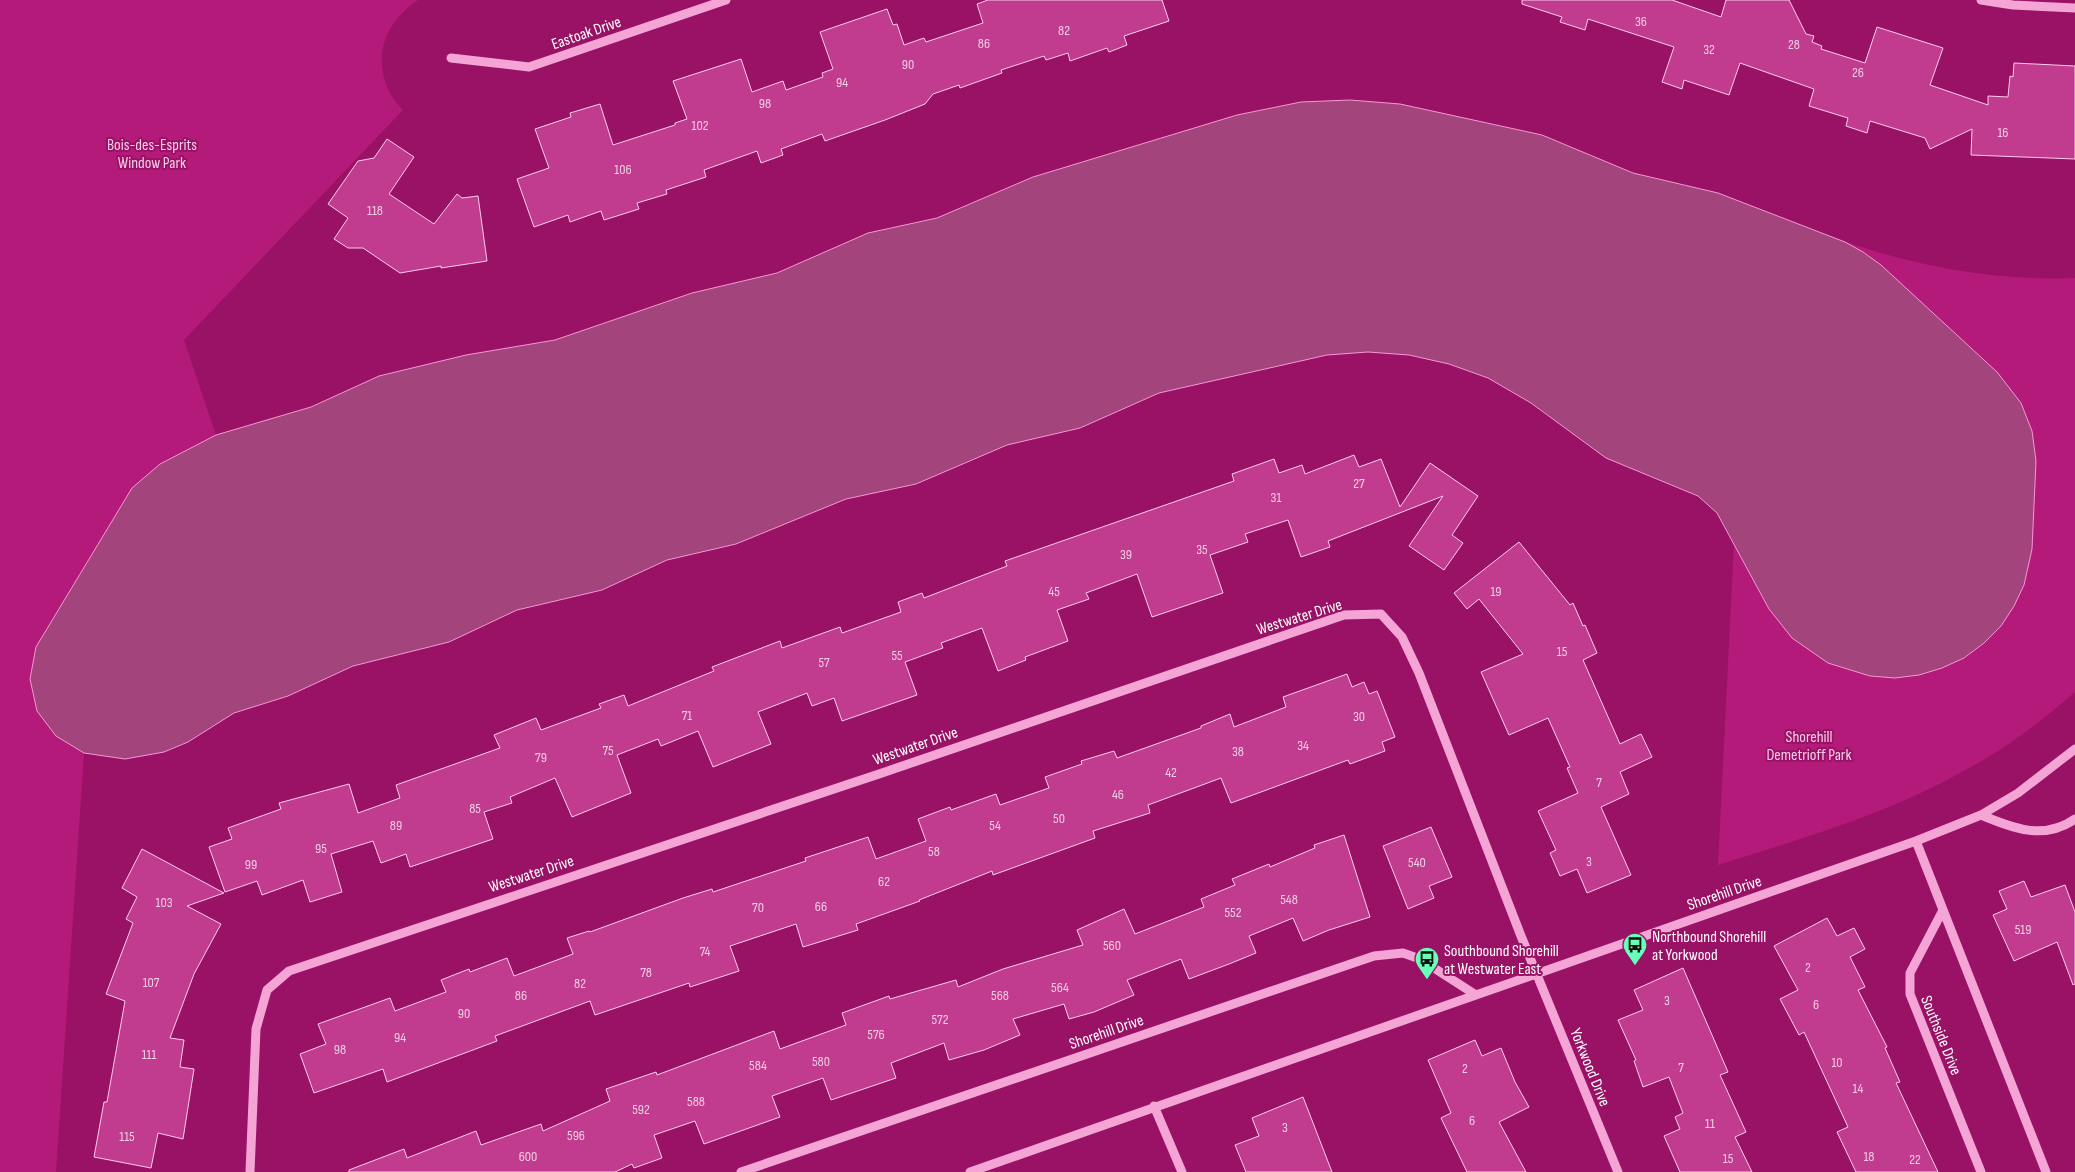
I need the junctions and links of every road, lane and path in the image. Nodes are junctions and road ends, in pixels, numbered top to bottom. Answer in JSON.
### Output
{"nodes":[{"id":1,"x":726,"y":0,"type":"edge"},
{"id":2,"x":1981,"y":0,"type":"edge"},
{"id":3,"x":2075,"y":8,"type":"edge"},
{"id":4,"x":451,"y":58,"type":"dead end"},
{"id":5,"x":2075,"y":749,"type":"edge"},
{"id":6,"x":1981,"y":816,"type":"junction"},
{"id":7,"x":2075,"y":819,"type":"edge"},
{"id":8,"x":1916,"y":841,"type":"junction"},
{"id":9,"x":1943,"y":910,"type":"junction"},
{"id":10,"x":1536,"y":974,"type":"junction"},
{"id":11,"x":1476,"y":995,"type":"junction"},
{"id":12,"x":1154,"y":1106,"type":"junction"},
{"id":13,"x":250,"y":1172,"type":"edge"},
{"id":14,"x":741,"y":1172,"type":"edge"},
{"id":15,"x":970,"y":1172,"type":"edge"},
{"id":16,"x":1182,"y":1172,"type":"edge"},
{"id":17,"x":1618,"y":1172,"type":"edge"},
{"id":18,"x":1981,"y":1172,"type":"edge"},
{"id":19,"x":2046,"y":1172,"type":"edge"}],
"edges":[{"from":1,"to":4,"type":"street","name":"Eastoak Drive"},
{"from":2,"to":3,"type":"street"},
{"from":5,"to":6,"type":"street","name":"Shorehill Drive"},
{"from":6,"to":7,"type":"street"},
{"from":6,"to":8,"type":"street","name":"Shorehill Drive"},
{"from":8,"to":9,"type":"street"},
{"from":8,"to":10,"type":"street","name":"Shorehill Drive"},
{"from":9,"to":18,"type":"street","name":"Southside Drive"},
{"from":9,"to":19,"type":"street"},
{"from":10,"to":11,"type":"street","name":"Shorehill Drive"},
{"from":10,"to":13,"type":"street","name":"Westwater Drive"},
{"from":10,"to":17,"type":"street","name":"Yorkwood Drive"},
{"from":11,"to":12,"type":"street","name":"Shorehill Drive"},
{"from":11,"to":14,"type":"street","name":"Shorehill Drive"},
{"from":12,"to":15,"type":"street","name":"Shorehill Drive"},
{"from":12,"to":16,"type":"street"}]}
